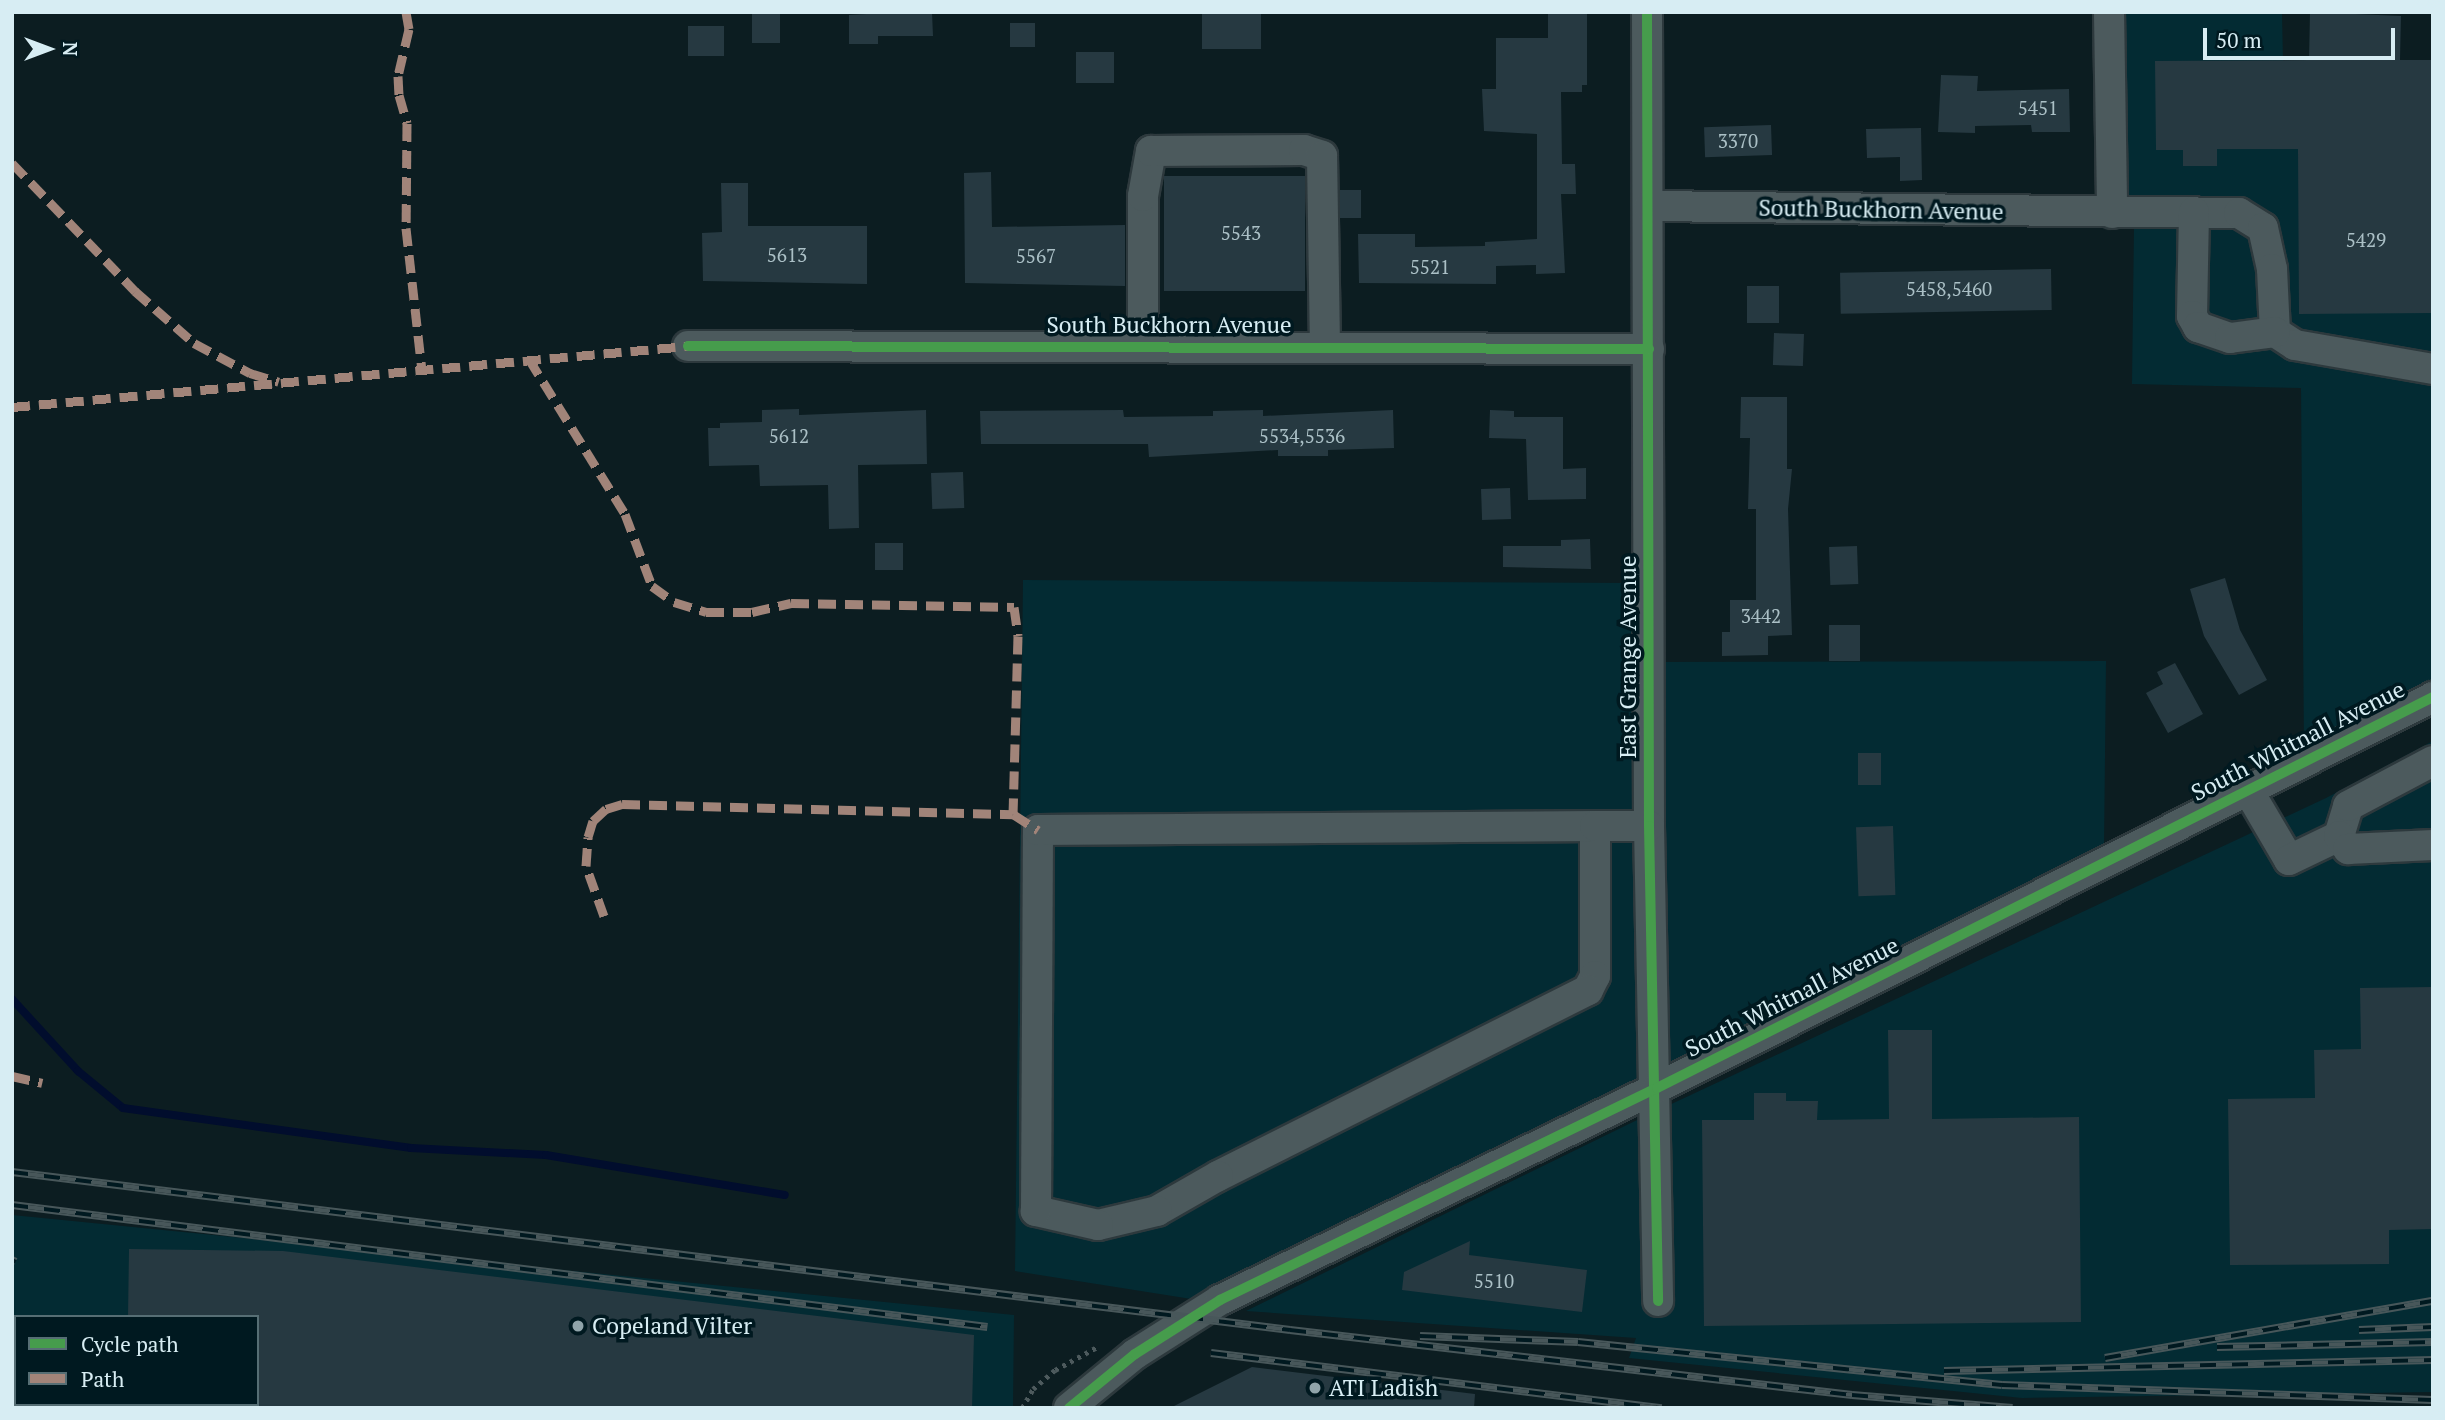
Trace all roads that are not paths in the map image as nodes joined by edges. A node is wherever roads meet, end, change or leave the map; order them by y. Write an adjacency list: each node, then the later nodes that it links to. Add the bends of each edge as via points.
1 (1647, 12): 3 (street, East Grange Avenue)
2 (2109, 12): 5 (street)
3 (1649, 206): 5 (street, South Buckhorn Avenue); 10 (street, East Grange Avenue)
4 (2194, 212): 5 (street, South Buckhorn Avenue); 6 (street, South Buckhorn Avenue, via 2239,213 2263,228 2272,269); 6 (street, via 2192,316 2199,327 2230,338)
5 (2112, 213)
6 (2275, 332): 11 (street, via 2295,345)
7 (1143, 345): 8 (street, South Buckhorn Avenue); 9 (street, South Buckhorn Avenue); 9 (street, via 1143,196 1151,151 1304,150 1322,156)
8 (688, 346)
9 (1325, 346): 10 (street, South Buckhorn Avenue)
10 (1649, 349): 16 (street, East Grange Avenue)
11 (2433, 369)
12 (2433, 697): 14 (street, South Whitnall Avenue)
13 (2433, 761): 17 (street, via 2348,806)
14 (2248, 790): 17 (street, via 2288,860); 19 (street, South Whitnall Avenue)
15 (1595, 826): 15 (street, via 1038,830 1036,1211 1098,1225 1157,1211 1588,990 1595,976); 16 (street)
16 (1649, 826): 19 (street, East Grange Avenue)
17 (2339, 836): 18 (street, via 2348,849)
18 (2433, 845)
19 (1657, 1088): 20 (street, East Grange Avenue); 21 (street, South Whitnall Avenue, via 1220,1300 1116,1368)
20 (1658, 1301)
21 (1069, 1408)

